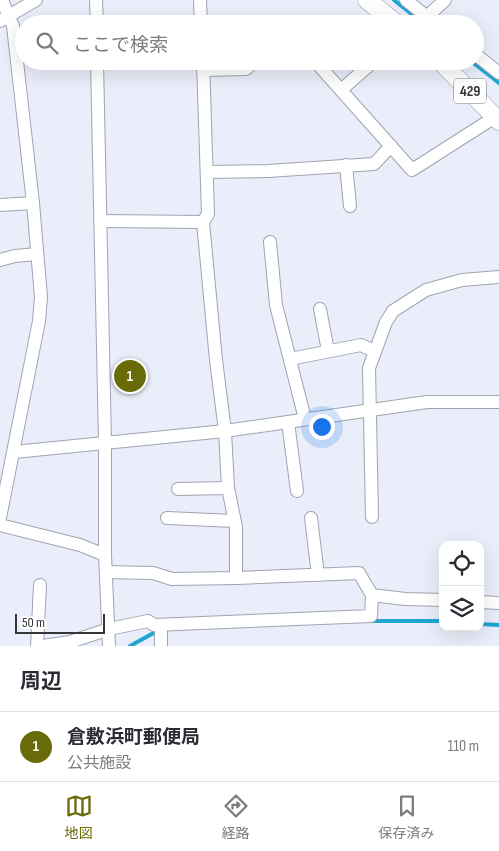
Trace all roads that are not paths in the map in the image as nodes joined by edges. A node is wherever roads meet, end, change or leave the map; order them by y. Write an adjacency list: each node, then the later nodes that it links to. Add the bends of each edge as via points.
1 (2, 0): 13 (street)
2 (36, 0): 13 (street)
3 (96, 0): 8 (street)
4 (200, 0): 9 (street)
5 (366, 0): 10 (highway)
6 (406, 0): 11 (street)
7 (445, 0): 12 (street)
8 (97, 15)
9 (201, 15)
10 (385, 15)
11 (420, 15)
12 (431, 15)
13 (4, 19): 14 (street, via 13,26)
14 (15, 44)
15 (484, 61): 22 (street)
16 (18, 70): 28 (street)
17 (97, 70): 31 (street)
18 (203, 70): 27 (street)
19 (323, 70): 23 (street)
20 (364, 70): 23 (street)
21 (449, 70): 24 (highway, 429)
22 (499, 72)
23 (341, 90): 25 (street)
24 (497, 119): 25 (street, via 412,170)
25 (391, 146): 26 (street, via 374,164)
26 (346, 165): 27 (street); 30 (street)
27 (207, 172): 32 (street, via 208,214)
28 (33, 203): 29 (street); 34 (street)
29 (0, 205)
30 (350, 206)
31 (100, 222): 32 (street); 46 (street)
32 (203, 222): 45 (street)
33 (270, 242): 40 (street, via 276,305)
34 (38, 254): 35 (street); 47 (street, via 39,321)
35 (0, 260)
36 (499, 277): 39 (street, via 462,280 426,290 407,301 393,311)
37 (320, 309): 38 (street)
38 (328, 351): 39 (street, via 361,345); 40 (street)
39 (374, 351): 42 (street, via 369,368)
40 (290, 359): 43 (street)
41 (499, 402): 42 (street, via 428,402)
42 (371, 409): 43 (street); 51 (street)
43 (305, 419): 44 (street)
44 (288, 422): 45 (street); 50 (street)
45 (225, 431): 46 (street); 48 (street)
46 (105, 443): 47 (street); 57 (street)
47 (14, 452): 52 (street)
48 (228, 488): 49 (street); 55 (street)
49 (178, 489)
50 (297, 491)
51 (372, 517)
52 (0, 518)
53 (167, 518): 55 (street)
54 (311, 518): 59 (street)
55 (234, 521): 60 (street)
56 (0, 525): 57 (street, via 80,545)
57 (105, 556): 58 (street)
58 (106, 572): 60 (street, via 154,573 172,579); 66 (street)
59 (318, 575): 60 (street); 62 (street, via 359,573)
60 (236, 578)
61 (40, 585): 68 (street)
62 (372, 595): 63 (street); 67 (street, via 371,616)
63 (439, 600)
64 (484, 602): 65 (street)
65 (499, 603)
66 (108, 629): 67 (street, via 148,621); 69 (street, via 70,642); 70 (street)
67 (161, 635): 71 (street)
68 (37, 646)
69 (43, 646)
70 (109, 646)
71 (148, 646)

